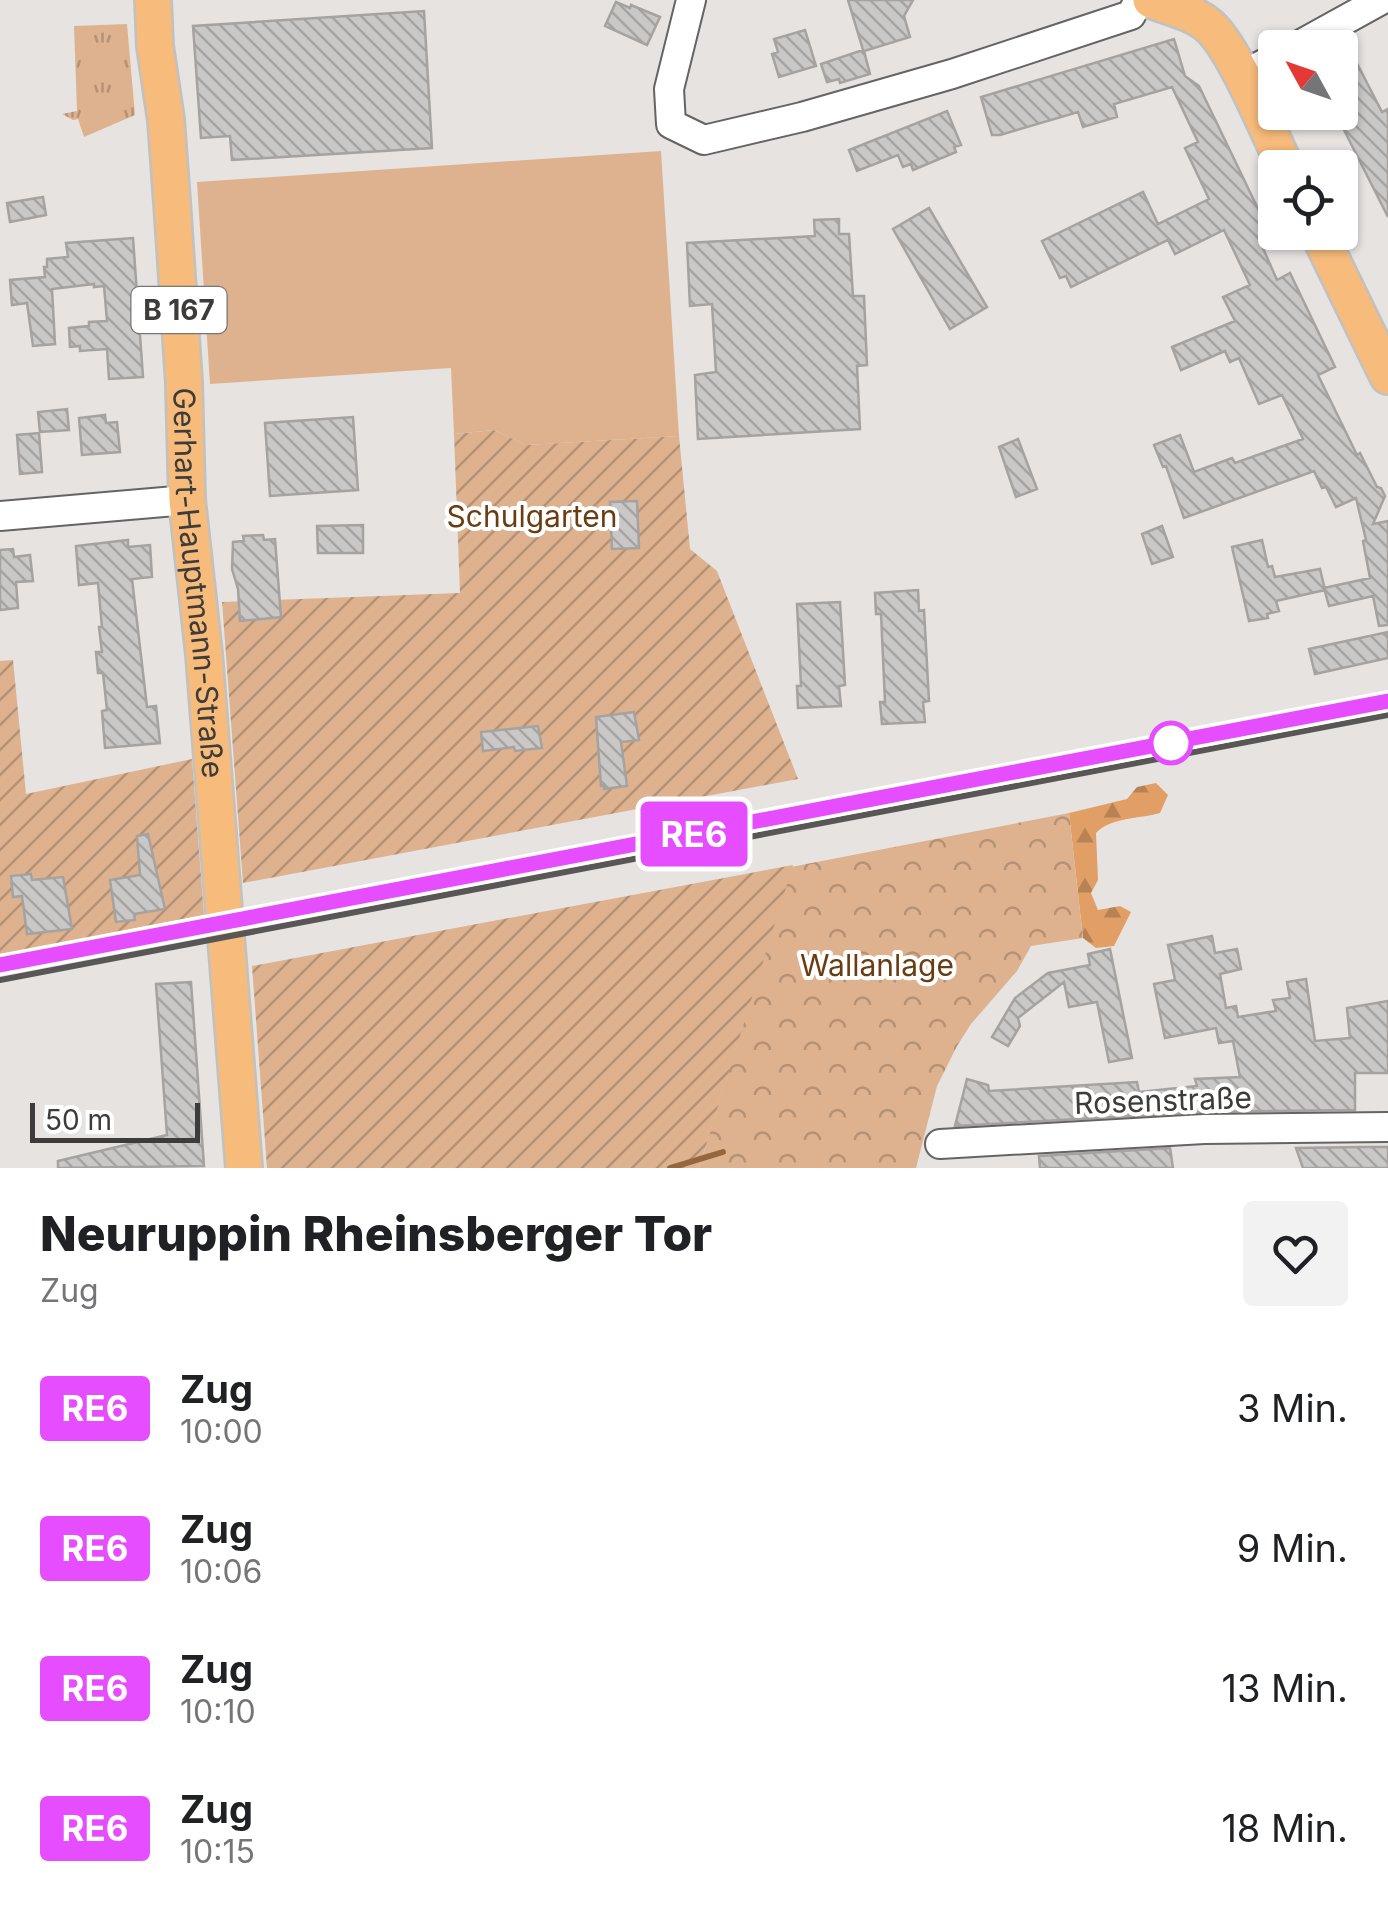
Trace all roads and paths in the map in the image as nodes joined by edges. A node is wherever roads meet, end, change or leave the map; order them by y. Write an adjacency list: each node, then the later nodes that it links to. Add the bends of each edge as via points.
1 (153, 0): 13 (main road, Gerhart-Hauptmann-Straße / B 167, via 172,202)
2 (691, 0): 3 (street, via 669,89 671,124 704,140 952,74 1131,15)
3 (1139, 0)
4 (1151, 0): 6 (main road)
5 (1381, 0): 7 (street)
6 (1185, 6): 9 (main road, via 1216,33)
7 (1327, 30)
8 (1258, 67): 9 (street)
9 (1241, 76): 10 (main road)
10 (1277, 150)
11 (1327, 250): 12 (main road)
12 (1388, 376)
13 (187, 500): 14 (street); 17 (main road, Gerhart-Hauptmann-Straße / B 167)
14 (0, 516)
15 (1388, 1127): 16 (street, Rosenstraße)
16 (940, 1144)
17 (244, 1168)

